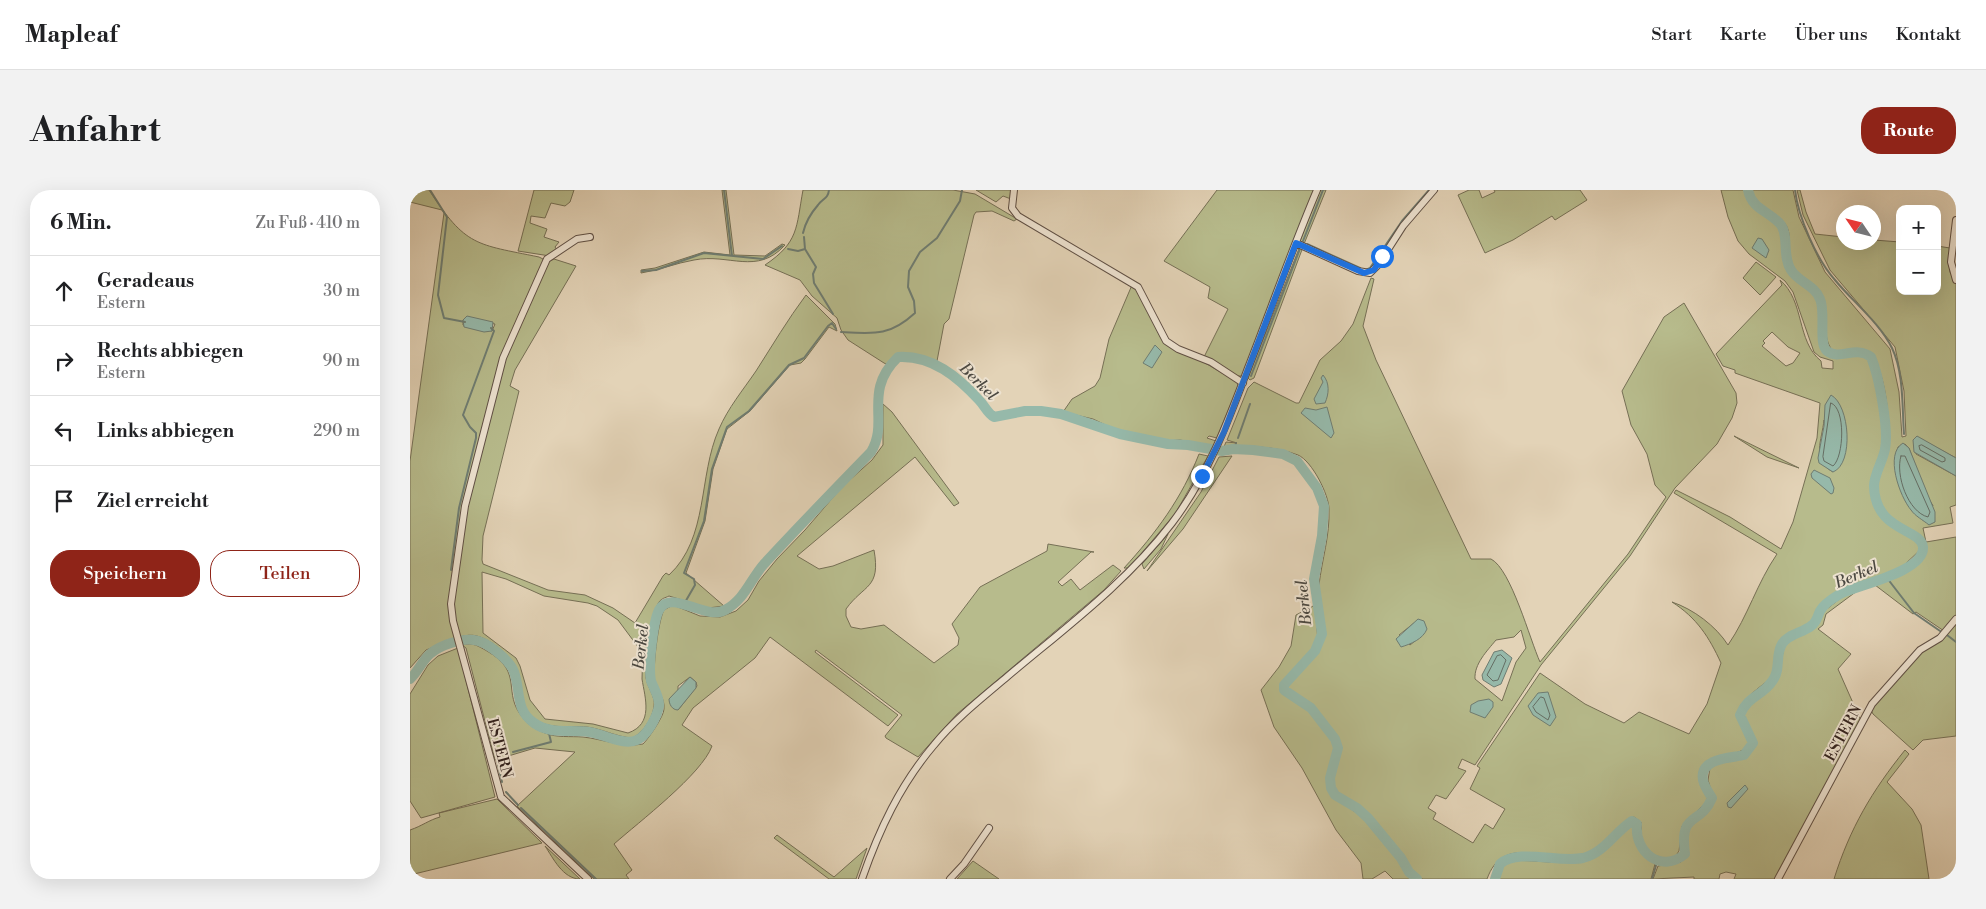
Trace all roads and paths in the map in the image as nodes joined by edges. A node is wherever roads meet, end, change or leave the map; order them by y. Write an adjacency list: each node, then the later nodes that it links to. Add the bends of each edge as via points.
1 (1014, 190): 8 (street, via 1012,208 1018,216 1138,287 1166,342 1211,362)
2 (1317, 190): 6 (street)
3 (1434, 190): 6 (street, via 1403,226 1370,273 1358,271)
4 (1956, 220): 7 (street, via 1951,262)
5 (590, 237): 11 (street, ESTERN, via 577,239 547,259 503,358 465,506 452,604 501,797)
6 (1296, 243): 8 (street)
7 (1956, 280)
8 (1243, 383): 12 (street, via 1209,465 1173,522 1128,574 960,717 934,745 893,804)
9 (1956, 619): 14 (street, ESTERN, via 1940,638 1920,650 1872,704)
10 (989, 828): 13 (street)
11 (588, 879)
12 (862, 879)
13 (950, 879)
14 (1778, 879)

